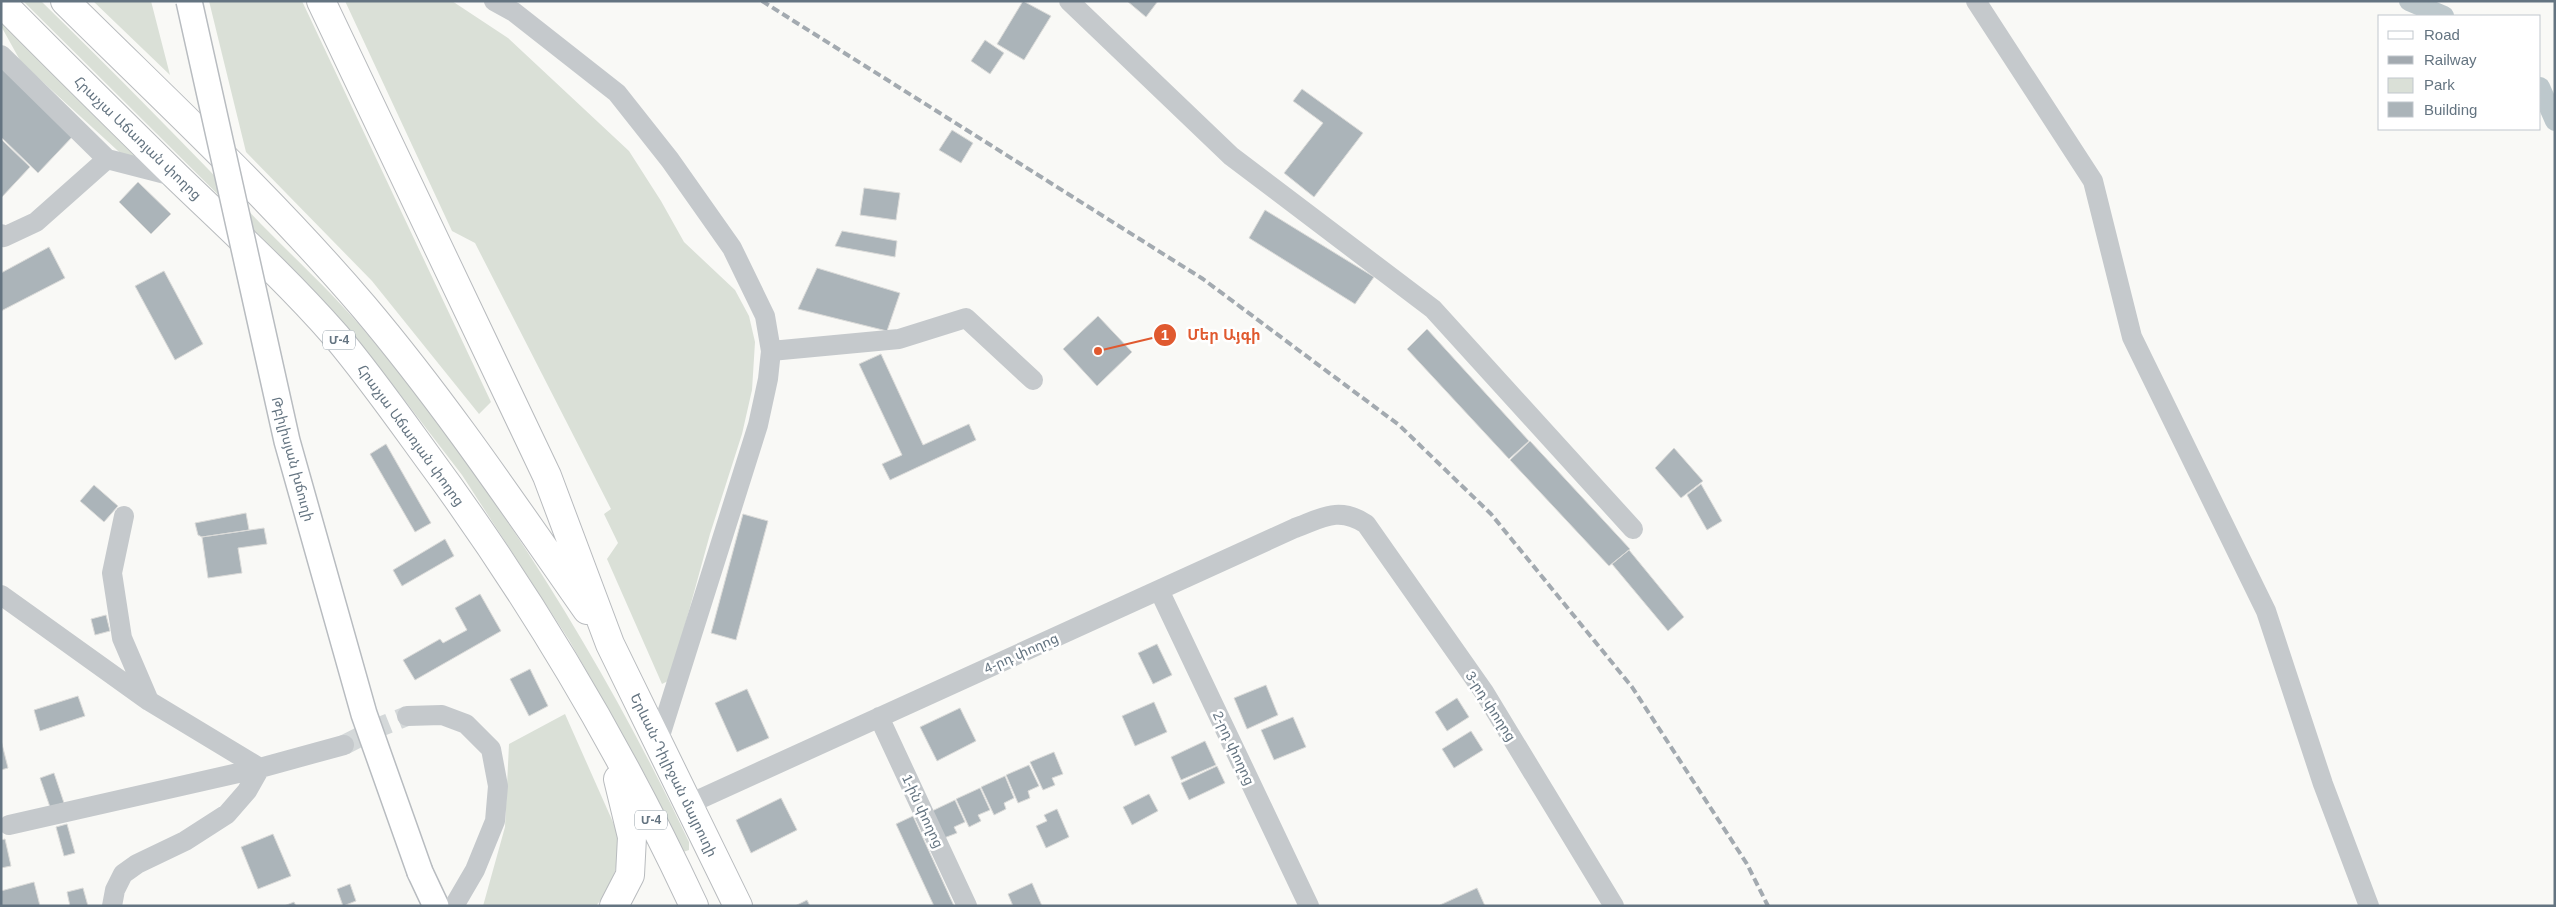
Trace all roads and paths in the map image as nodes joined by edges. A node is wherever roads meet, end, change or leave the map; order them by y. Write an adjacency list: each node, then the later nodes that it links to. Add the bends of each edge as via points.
1 (65, 1): 19 (highway, via 302,237 363,306 407,358 487,465)
2 (189, 1): 32 (main road, Թբիլիսյան խճուղի, bridge, via 287,441 364,714 420,872)
3 (321, 1): 19 (highway, via 547,476)
4 (494, 1): 12 (street, via 514,12 617,93 670,160 732,248 765,316)
5 (1069, 1): 16 (street, via 1231,156 1434,309)
6 (1976, 1): 39 (street, via 2093,181 2132,337 2266,611 2323,784)
7 (1, 2): 10 (highway, Հրաչյա Աճառյան փողոց / Մ-4)
8 (1, 55): 9 (street)
9 (108, 159): 10 (street); 11 (street, via 36,222 4,237)
10 (178, 178): 23 (highway, Հրաչյա Աճառյան փողոց / Մ-4, via 275,271 365,372 482,531)
11 (1, 234)
12 (771, 351): 13 (street, via 899,339 966,318); 24 (street, via 758,425)
13 (1033, 380)
14 (124, 516): 20 (street, via 112,574 122,638)
15 (1355, 517): 17 (street, 4-րդ փողոց, via 1342,513 1303,525); 38 (street, 3-րդ փողոց, via 1366,524 1484,692)
16 (1633, 528)
17 (1159, 590): 22 (street, 4-րդ փողոց); 37 (street, 2-րդ փողոց)
18 (1, 595): 20 (street)
19 (610, 644): 24 (highway, Երևան-Դիլիջան մայրուղի)
20 (150, 701): 26 (street)
21 (407, 716): 33 (street, via 442,715 466,724 491,749 498,786 495,821 476,870)
22 (878, 717): 27 (street, 4-րդ փողոց); 36 (street, 1-ին փողոց)
23 (607, 734): 30 (highway, Մ-4); 34 (highway, via 632,837 630,875)
24 (658, 740): 27 (highway, Երևան-Դիլիջան մայրուղի)
25 (344, 746): 26 (street)
26 (260, 768): 28 (street); 31 (street, via 247,791 227,814 123,874)
27 (689, 804): 29 (highway, Երևան-Դիլիջան մայրուղի)
28 (9, 825)
29 (722, 873): 30 (highway, via 710,867 697,868 689,876); 35 (highway, Երևան-Դիլիջան մայրուղի)
30 (690, 897)
31 (112, 906)
32 (436, 906)
33 (454, 906)
34 (614, 906)
35 (738, 906)
36 (967, 906)
37 (1309, 906)
38 (1614, 906)
39 (2369, 906)

